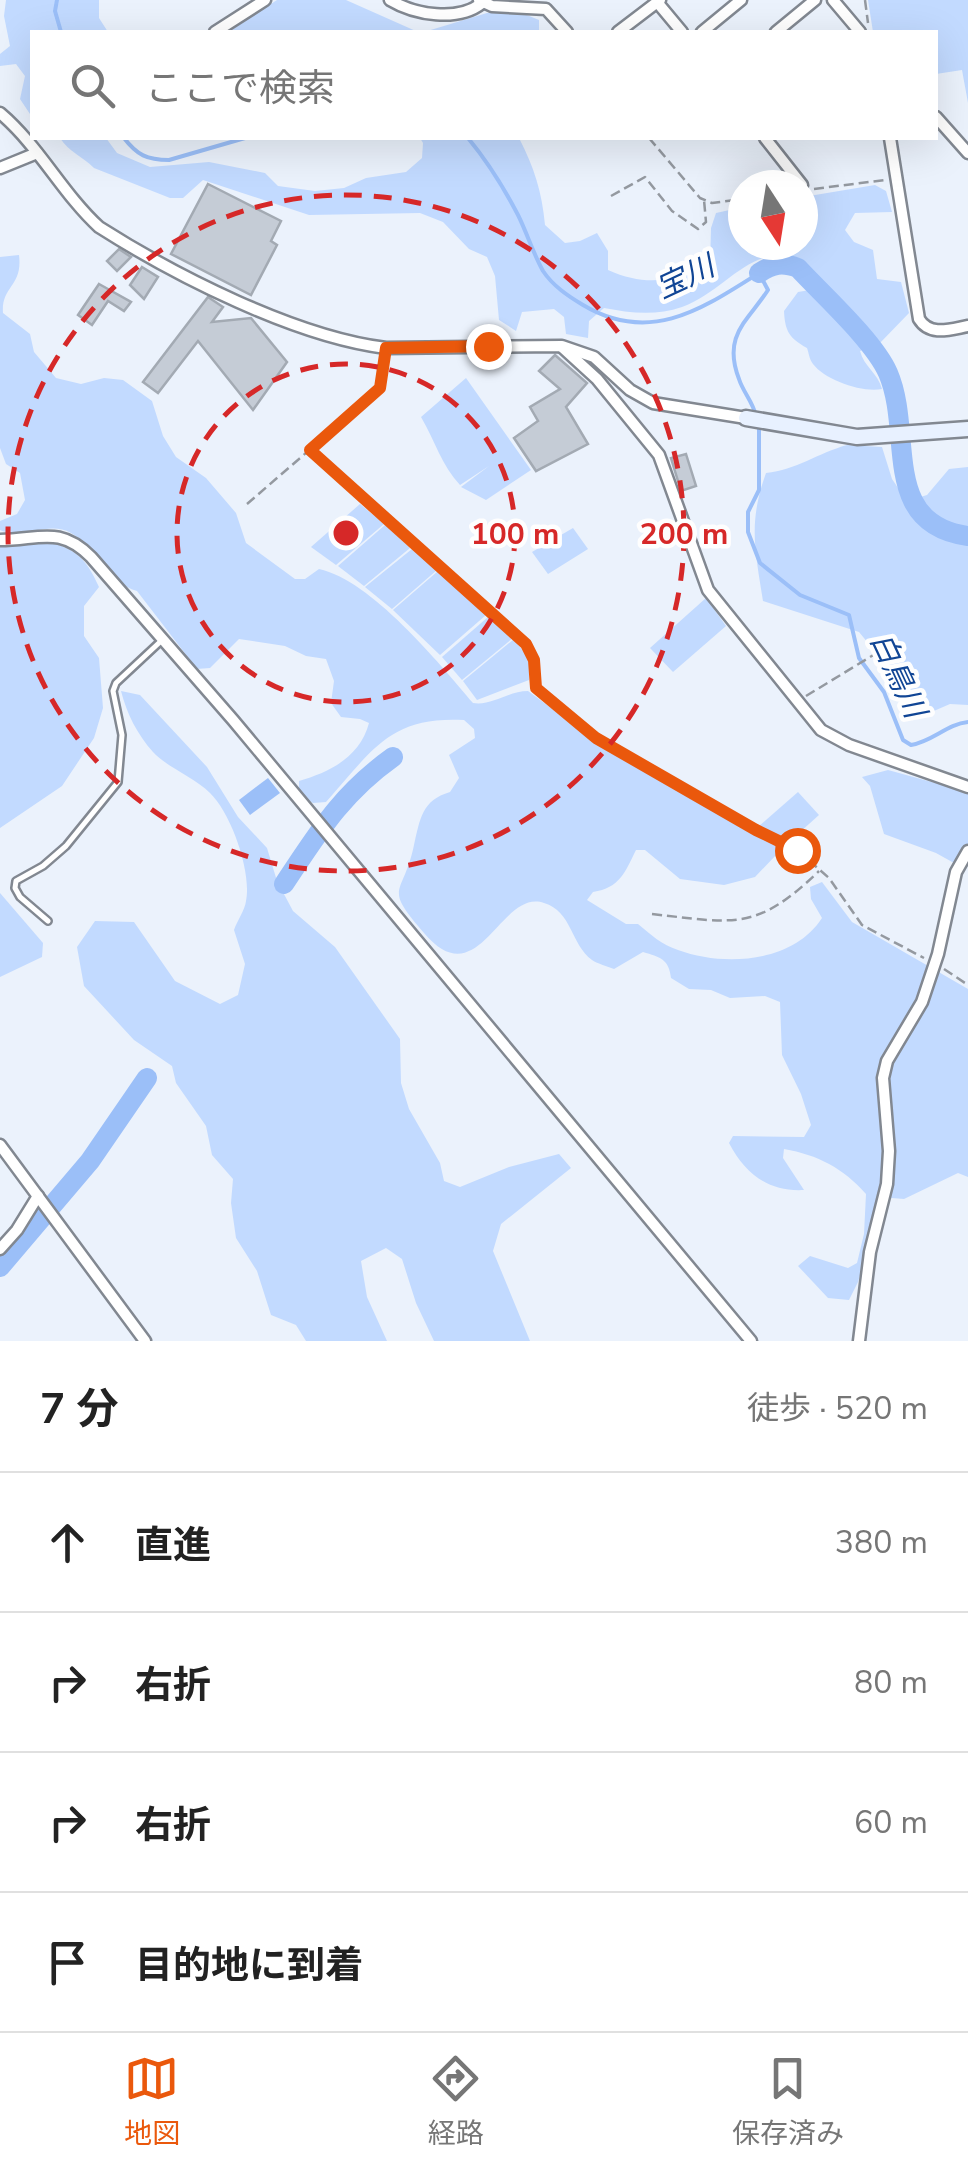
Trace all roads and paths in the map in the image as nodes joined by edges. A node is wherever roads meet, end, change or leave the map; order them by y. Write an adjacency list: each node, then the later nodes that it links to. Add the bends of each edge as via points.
1 (265, 0): 9 (street)
2 (390, 0): 8 (street, via 442,15)
3 (741, 0): 13 (street)
4 (814, 0): 14 (street)
5 (833, 0): 15 (street)
6 (865, 0): 16 (path)
7 (659, 1): 11 (street); 12 (street)
8 (480, 2): 10 (street, via 546,9)
9 (219, 30)
10 (565, 30)
11 (621, 30)
12 (681, 30)
13 (704, 30)
14 (778, 30)
15 (858, 30)
16 (870, 30)
17 (0, 113): 22 (street)
18 (938, 119): 23 (street)
19 (650, 140): 29 (path)
20 (767, 140): 25 (street)
21 (890, 140): 26 (street)
22 (37, 153): 24 (street); 33 (street, via 79,209 118,239 257,310)
23 (968, 153)
24 (0, 168)
25 (789, 170)
26 (896, 178): 27 (path); 31 (street, via 919,320 934,330)
27 (818, 186)
28 (611, 196): 29 (path, via 645,177 672,211 698,229 706,222)
29 (704, 200): 30 (path)
30 (728, 200)
31 (968, 326)
32 (562, 346): 33 (street); 34 (street, via 594,357 652,404); 41 (street, via 658,455 708,590)
33 (386, 348): 36 (path, via 380,388)
34 (754, 420): 35 (street, via 833,435)
35 (968, 429)
36 (310, 450): 37 (path); 44 (path, via 526,644 541,694 596,738 797,850)
37 (247, 504)
38 (0, 540): 39 (street, via 71,540)
39 (164, 639): 46 (lane, via 113,691 122,735 118,782 66,846 16,881 20,897); 53 (street)
40 (898, 640): 41 (path)
41 (797, 702): 42 (street, via 833,739)
42 (968, 787)
43 (968, 852): 47 (street, via 956,872)
44 (820, 870): 45 (path, via 778,906 738,922); 47 (path, via 862,924)
45 (652, 914)
46 (48, 920)
47 (934, 962): 48 (path); 54 (street, via 922,1002 883,1078 887,1184)
48 (968, 985)
49 (0, 1145): 50 (street)
50 (40, 1199): 51 (street); 52 (street)
51 (0, 1249)
52 (145, 1341)
53 (751, 1341)
54 (859, 1341)

